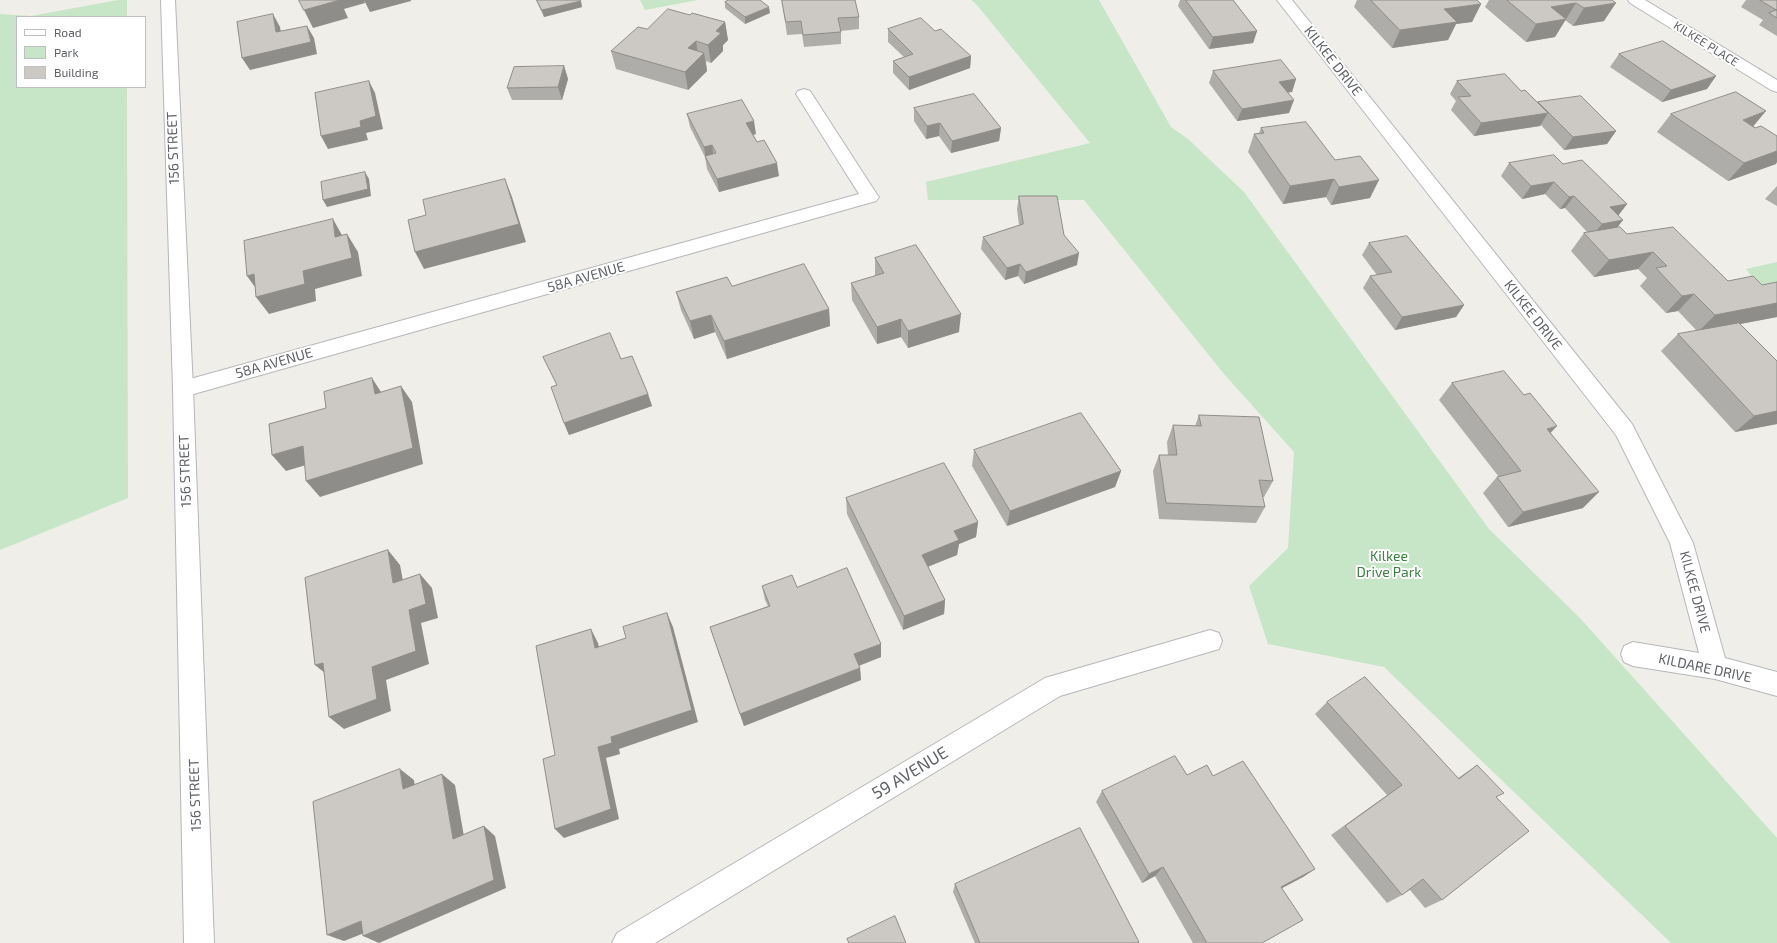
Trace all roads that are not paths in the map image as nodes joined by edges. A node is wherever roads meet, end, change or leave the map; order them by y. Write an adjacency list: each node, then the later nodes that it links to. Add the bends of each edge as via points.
1 (168, 0): 6 (street, 156 STREET)
2 (1284, 0): 9 (street, KILKEE DRIVE, via 1624,430 1681,543)
3 (1635, 0): 4 (street, KILKEE PLACE)
4 (1777, 87)
5 (804, 94): 6 (street, 58A AVENUE, via 870,198)
6 (183, 389): 11 (street, 156 STREET)
7 (1210, 641): 12 (street, 59 AVENUE, via 1054,686)
8 (1633, 654): 9 (street, KILDARE DRIVE)
9 (1715, 667): 10 (street, KILDARE DRIVE)
10 (1777, 684)
11 (199, 943)
12 (627, 943)

